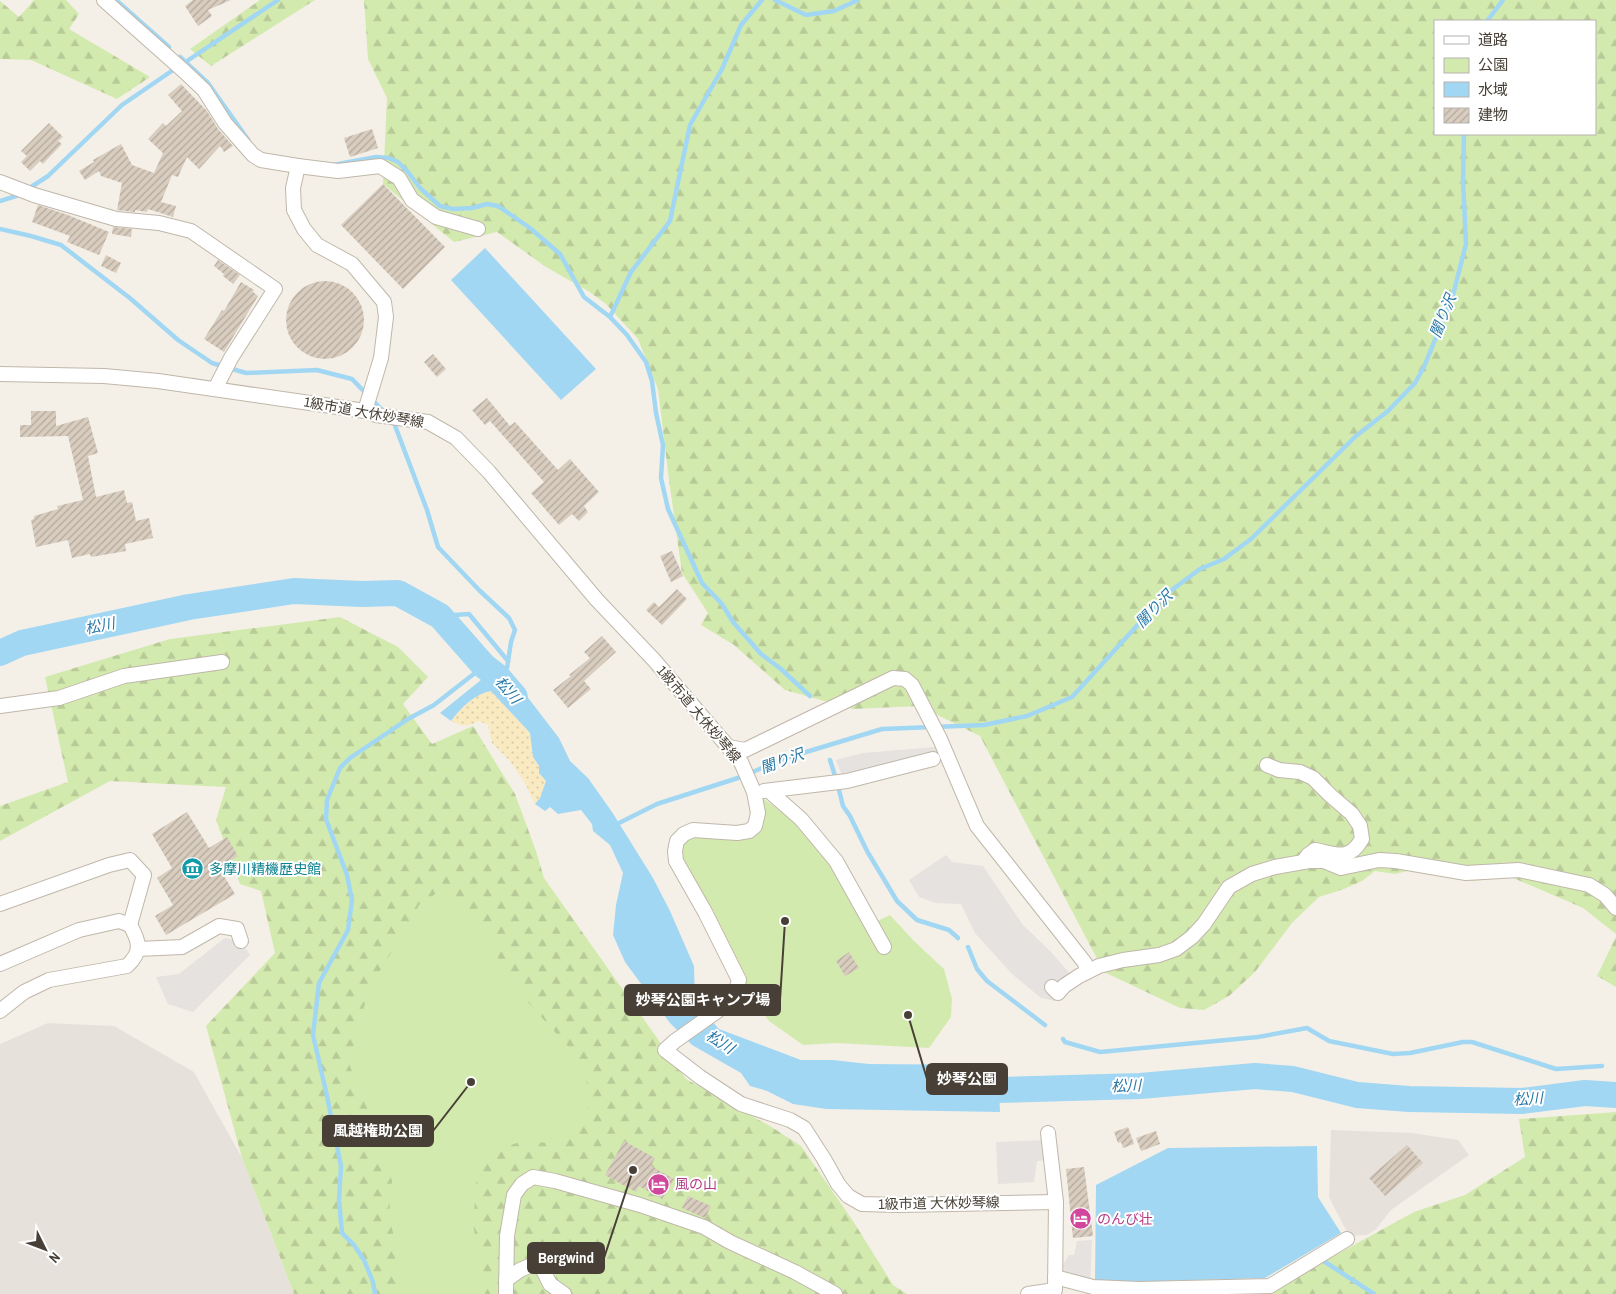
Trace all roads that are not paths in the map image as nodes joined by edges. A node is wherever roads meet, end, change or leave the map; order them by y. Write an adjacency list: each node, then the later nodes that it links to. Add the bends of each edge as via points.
1 (104, 0): 2 (street, via 204,90 225,124 253,156)
2 (298, 166): 4 (street, via 338,171 380,166 399,178 412,200 436,217); 7 (street, via 294,210 304,229 318,245 352,264 384,302 386,317 381,358)
3 (2, 183): 6 (street, via 116,219 159,223 192,231 275,289)
4 (478, 229)
5 (0, 374): 6 (street, 1級市道 大休妙琴線, via 104,376)
6 (215, 389): 7 (street, 1級市道 大休妙琴線)
7 (369, 410): 10 (street, 1級市道 大休妙琴線, via 428,422 463,444)
8 (222, 662): 9 (street, via 124,676 59,698)
9 (0, 706)
10 (729, 747): 13 (street, 1級市道 大休妙琴線, via 741,762); 23 (street, via 744,750 893,678 905,679 912,685 940,739 976,826 1085,963)
11 (933, 759): 14 (street, via 847,781)
12 (1267, 765): 15 (street, via 1313,778 1352,814 1360,826 1362,839 1356,849 1336,855 1315,850)
13 (752, 786): 14 (street); 27 (street, 1級市道 大休妙琴線, via 758,812 755,826 749,831 693,830 677,841 676,861 739,980 734,1000 665,1050 740,1104 790,1120 804,1128 838,1184 848,1196 862,1204)
14 (769, 791): 20 (street, via 801,819 836,861)
15 (1303, 862): 17 (street, via 1324,861 1341,868 1379,860 1396,861 1466,873 1519,870 1589,885 1605,895); 23 (street, via 1252,874 1229,887 1204,924 1176,949)
16 (0, 904): 18 (street, via 130,860 144,875)
17 (1616, 908)
18 (130, 925): 21 (street, via 137,936); 22 (street, via 119,922 79,930)
19 (241, 941): 21 (street, via 237,929 220,926 182,947)
20 (884, 947)
21 (138, 949): 25 (street, via 128,966 48,980 24,992)
22 (0, 964)
23 (1087, 971): 24 (street, via 1058,992)
24 (1052, 987)
25 (0, 1011)
26 (1048, 1133): 27 (street)
27 (1056, 1202): 29 (street)
28 (1347, 1239): 29 (street, via 1270,1286 1139,1289 1090,1286)
29 (1055, 1277): 33 (street, via 1055,1290)
30 (506, 1287): 31 (street, via 520,1270 534,1264 542,1268 550,1284); 32 (street, via 507,1236 514,1195 533,1177 555,1180 704,1227)
31 (564, 1294)
32 (835, 1294)
33 (1028, 1294)

